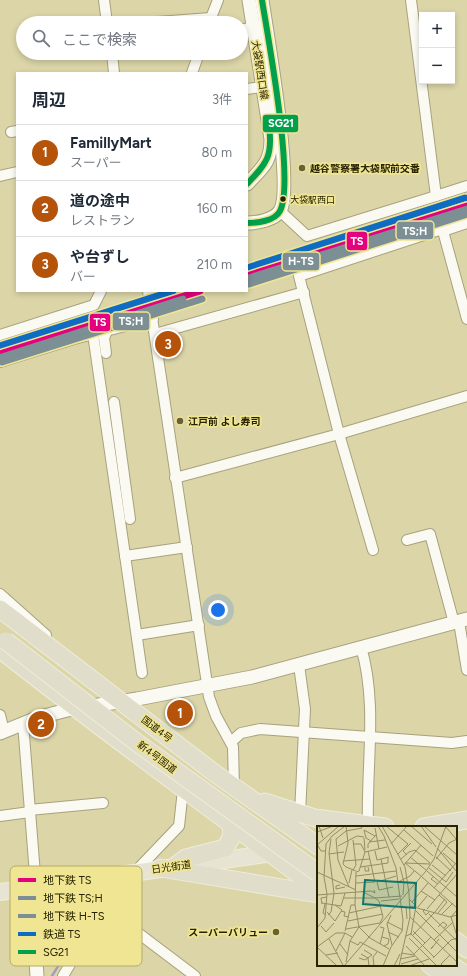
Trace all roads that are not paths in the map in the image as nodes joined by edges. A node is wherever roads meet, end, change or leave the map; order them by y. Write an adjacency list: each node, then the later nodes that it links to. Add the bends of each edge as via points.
1 (104, 0): 6 (street)
2 (218, 0): 7 (street)
3 (249, 0): 8 (street, 大袋駅西口線)
4 (262, 0): 8 (street, 大袋駅西口線)
5 (411, 0): 22 (street)
6 (106, 16)
7 (212, 16)
8 (254, 30): 13 (street, 大袋駅西口線); 15 (street, 大袋駅西口線)
9 (113, 60): 11 (street)
10 (197, 60): 12 (street)
11 (114, 72)
12 (192, 72)
13 (262, 87): 14 (street); 15 (street, 大袋駅西口線)
14 (248, 89)
15 (276, 139): 16 (street); 17 (street)
16 (263, 169): 17 (street); 20 (street)
17 (284, 170): 23 (street)
18 (16, 172): 19 (street)
19 (0, 176)
20 (248, 183)
21 (467, 186): 22 (street)
22 (436, 196): 23 (street, via 307,236)
23 (280, 211): 24 (street, via 267,220)
24 (248, 223)
25 (467, 223): 26 (street)
26 (443, 231): 29 (street, via 439,230 299,276); 31 (street)
27 (100, 292): 33 (street, via 94,305)
28 (148, 292): 30 (street)
29 (304, 292): 35 (street); 40 (street)
30 (153, 319): 32 (street); 35 (street)
31 (467, 319)
32 (106, 331): 34 (street); 36 (street)
33 (0, 334)
34 (93, 334): 37 (street); 41 (street)
35 (155, 334): 42 (street)
36 (106, 352)
37 (0, 362)
38 (467, 396): 40 (street)
39 (114, 402): 41 (street)
40 (339, 434): 42 (street); 45 (street)
41 (115, 451): 43 (street); 47 (street)
42 (176, 478): 46 (street)
43 (130, 519)
44 (407, 540): 50 (street, via 430,534)
45 (372, 546)
46 (186, 548): 47 (street); 51 (street)
47 (125, 556): 52 (street)
48 (0, 594): 55 (street, via 53,641)
49 (0, 609): 55 (highway, 国道4号)
50 (460, 621): 54 (street); 58 (street)
51 (199, 625): 52 (street); 61 (street)
52 (136, 635): 59 (street)
53 (4, 636): 60 (highway); 84 (highway, 新4号国道); 89 (highway, 新4号国道, bridge, via 136,742)
54 (361, 647): 57 (street); 68 (street, via 368,684)
55 (56, 652): 62 (highway, 国道4号)
56 (0, 660): 60 (street, via 36,683)
57 (299, 665): 61 (street); 67 (street, via 305,708)
58 (467, 670)
59 (142, 674)
60 (41, 682): 63 (highway)
61 (207, 685): 62 (street); 70 (street, via 211,704)
62 (121, 701): 63 (street); 72 (highway, 国道4号)
63 (75, 709): 65 (street); 71 (highway)
64 (0, 716): 66 (street)
65 (23, 723): 66 (street); 74 (street)
66 (2, 732)
67 (303, 733): 68 (street); 70 (street, via 251,730 237,735); 75 (street)
68 (369, 738): 69 (street, via 452,743); 79 (street)
69 (467, 741)
70 (231, 742): 72 (street)
71 (184, 790): 78 (highway); 86 (street, via 179,826)
72 (238, 790): 75 (highway); 81 (highway, 国道4号)
73 (103, 803): 74 (street)
74 (30, 811): 76 (street); 85 (street)
75 (300, 814): 79 (highway, via 332,822)
76 (0, 816)
77 (467, 820): 80 (highway)
78 (232, 825): 83 (highway); 87 (highway, via 231,838 225,848 186,858)
79 (377, 826)
80 (430, 826)
81 (317, 844)
82 (317, 845): 83 (highway, 日光街道)
83 (272, 853): 87 (main road, 日光街道); 90 (highway)
84 (317, 859)
85 (32, 866)
86 (141, 866)
87 (168, 867): 88 (main road, 日光街道); 93 (highway)
88 (142, 871)
89 (317, 872)
90 (317, 888)
91 (10, 890): 92 (main road, 日光街道)
92 (0, 892)
93 (317, 894)
94 (142, 935): 105 (street)
95 (457, 942): 96 (highway)
96 (467, 949)
97 (457, 956): 98 (highway)
98 (467, 963)
99 (37, 966): 103 (street)
100 (69, 966): 104 (street)
101 (431, 966): 106 (highway)
102 (452, 966): 107 (highway)
103 (37, 976)
104 (63, 976)
105 (195, 976)
106 (446, 976)
107 (467, 976)

